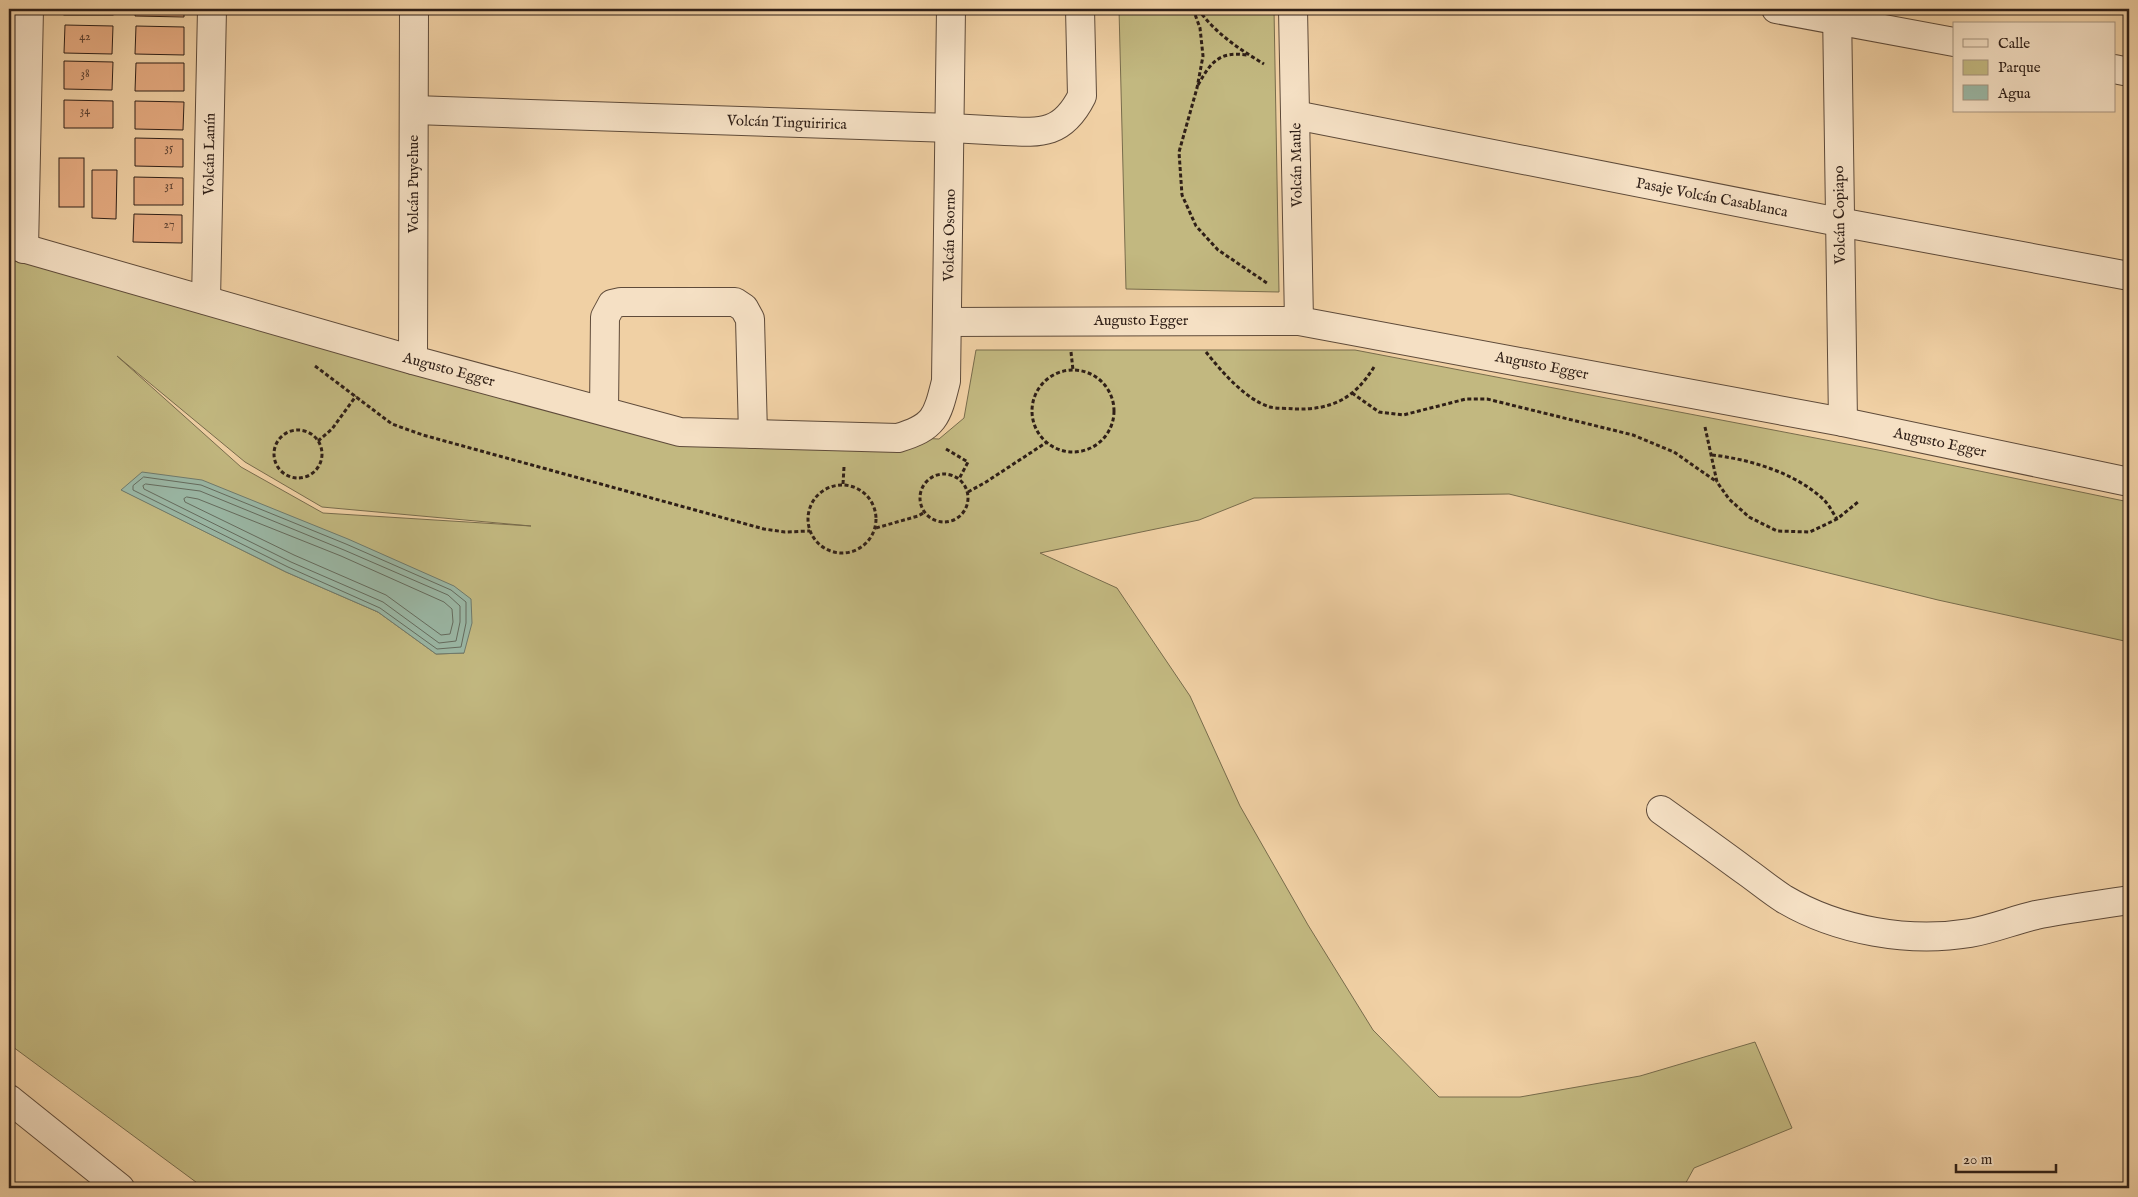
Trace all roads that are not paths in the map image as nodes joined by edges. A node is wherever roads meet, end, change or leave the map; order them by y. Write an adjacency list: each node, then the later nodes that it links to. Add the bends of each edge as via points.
1 (29, 9): 16 (street)
2 (212, 9): 18 (street, Volcán Lanín)
3 (414, 9): 12 (street, Volcán Puyehue)
4 (952, 9): 14 (street, Volcán Osorno)
5 (1293, 9): 13 (street, Volcán Maule)
6 (1776, 9): 7 (street)
7 (1837, 15): 9 (street); 15 (street, Volcán Copiapo)
8 (1081, 21): 14 (street, Volcán Tinguiririca, via 1082,96 1066,119 1039,133)
9 (1953, 42)
10 (2116, 70): 11 (street)
11 (2129, 72)
12 (414, 110): 14 (street, Volcán Tinguiririca); 21 (street, Volcán Puyehue)
13 (1295, 115): 15 (street, Pasaje Volcán Casablanca); 19 (street, Volcán Maule)
14 (951, 128): 20 (street, Volcán Osorno)
15 (1839, 222): 17 (street, Pasaje Volcán Casablanca); 23 (street, Volcán Copiapo)
16 (17, 246): 18 (street, Augusto Egger)
17 (2129, 276)
18 (206, 300): 21 (street, Augusto Egger)
19 (1299, 321): 20 (street, Augusto Egger); 23 (street, Augusto Egger)
20 (947, 322): 25 (street, Volcán Osorno, via 946,381 934,418 920,431)
21 (413, 360): 22 (street, Augusto Egger)
22 (604, 411): 24 (street, Augusto Egger, via 680,432); 24 (street, via 605,317 612,304 735,302 744,308 750,319)
23 (1843, 422): 26 (street, Augusto Egger)
24 (752, 434): 25 (street, Augusto Egger)
25 (898, 438)
26 (2129, 482)
27 (1661, 810): 28 (street, via 1784,898 1839,923 1868,930 1902,935 1969,933 2034,915)
28 (2129, 900)
29 (9, 1099): 30 (street)
30 (120, 1188)

